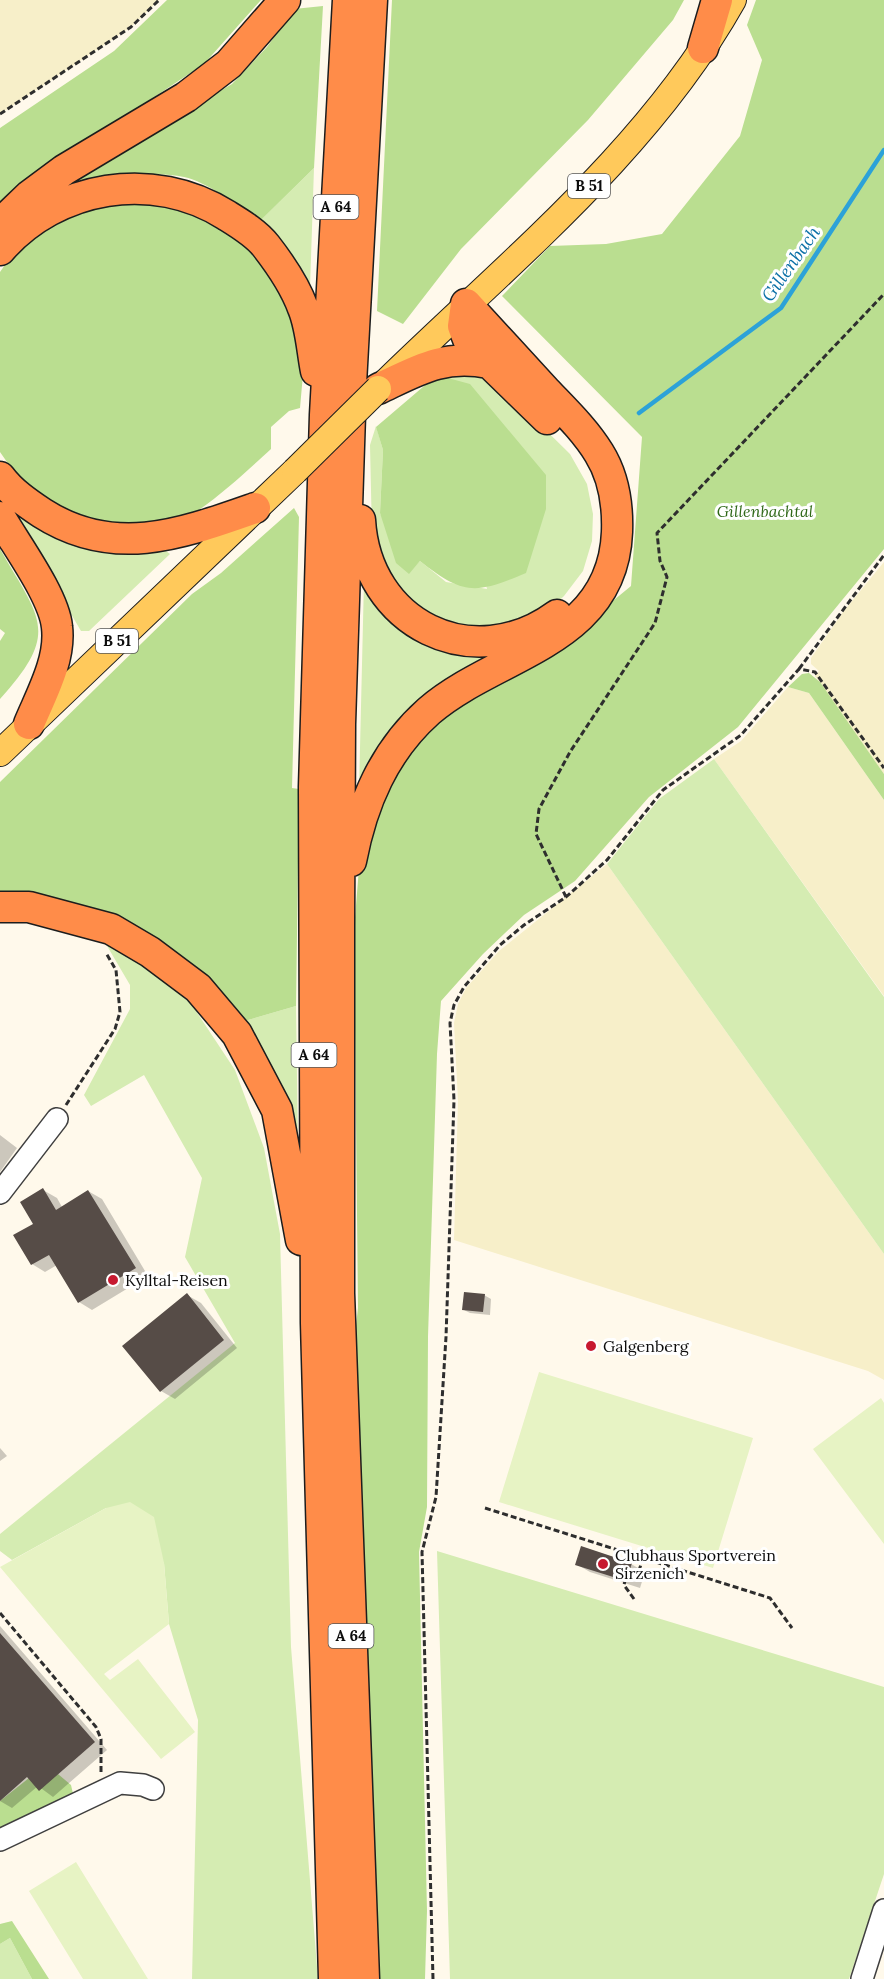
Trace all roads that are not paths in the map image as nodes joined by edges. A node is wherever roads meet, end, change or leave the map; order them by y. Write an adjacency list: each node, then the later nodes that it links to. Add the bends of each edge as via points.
1 (285, 0): 7 (highway, via 230,64 186,97 64,170)
2 (348, 0): 12 (highway, A 64)
3 (372, 0): 11 (highway, A 64)
4 (717, 0): 6 (highway)
5 (733, 0): 6 (main road, B 51)
6 (703, 48): 9 (main road, B 51, via 658,111 625,147)
7 (0, 224)
8 (0, 250): 12 (highway, via 13,235 46,211 79,197 117,188 154,188 211,205 264,243 285,273 304,309)
9 (466, 304): 10 (highway, via 466,339); 11 (main road, B 51); 19 (highway, via 583,430 600,454 615,491 616,548 601,587 575,621 539,648 443,700 390,756 369,794 358,826)
10 (489, 363): 11 (highway, via 442,361); 11 (highway, via 574,447 595,488 600,524 590,570 566,608 534,629 492,640 467,640 433,632 396,609 376,582 361,538)
11 (365, 386): 14 (main road, B 51, bridge, via 294,471); 19 (highway, A 64, via 340,724)
12 (325, 415): 22 (highway, A 64, via 314,787)
13 (0, 477): 14 (highway, via 24,501 53,520 81,532 129,540 166,536)
14 (255, 508): 16 (main road, B 51)
15 (0, 517): 16 (highway, via 53,609 58,628 52,666)
16 (29, 724): 17 (main road, B 51)
17 (0, 753)
18 (0, 907): 22 (highway, via 29,907 111,929 198,988 237,1034 277,1110)
19 (339, 926): 27 (highway, A 64, via 339,1293)
20 (57, 1119): 21 (street)
21 (0, 1193)
22 (316, 1323): 26 (highway, A 64)
23 (153, 1789): 24 (street, via 120,1783)
24 (0, 1840)
25 (884, 1910): 28 (street)
26 (334, 1979)
27 (364, 1979)
28 (862, 1979)

